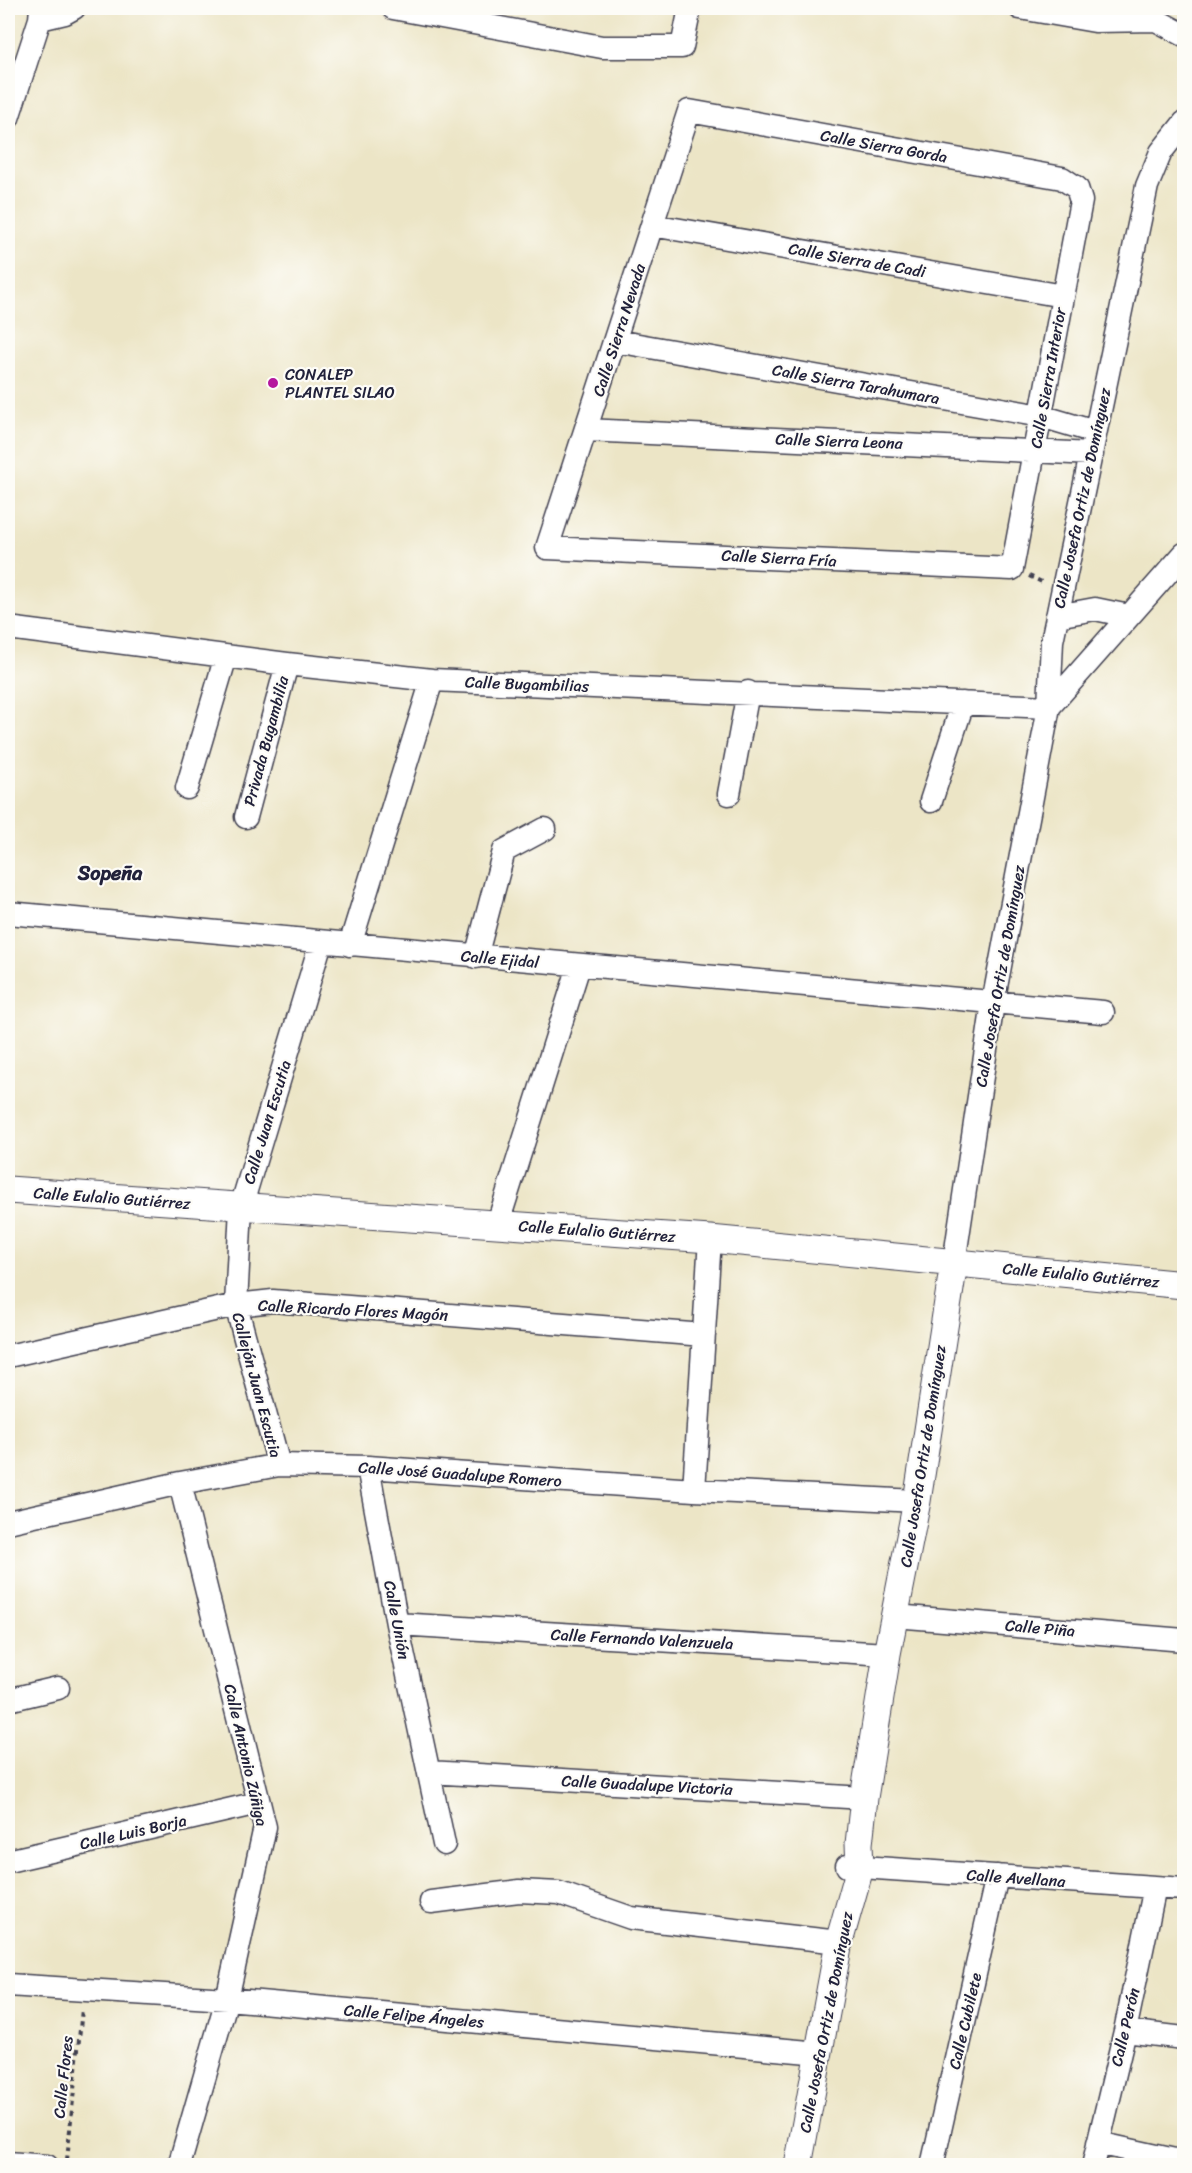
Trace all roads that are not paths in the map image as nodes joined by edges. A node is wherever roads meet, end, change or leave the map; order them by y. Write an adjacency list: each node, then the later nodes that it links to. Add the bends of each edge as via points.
1 (74, 8): 5 (street, via 65,13)
2 (393, 8): 3 (street, via 602,47 682,47)
3 (690, 8)
4 (1020, 8): 6 (street, via 1095,21)
5 (40, 13): 9 (street)
6 (1156, 14): 7 (street)
7 (1185, 35)
8 (688, 111): 11 (street, Calle Sierra Gorda, via 1062,178); 12 (street, Calle Sierra Nevada)
9 (8, 118)
10 (1185, 123): 17 (street, Calle Josefa Ortiz de Domínguez, via 1161,152 1147,186)
11 (1077, 188): 13 (street, Calle Sierra Interior, via 1081,201)
12 (652, 225): 13 (street, Calle Sierra de Cadi); 14 (street, Calle Sierra Nevada)
13 (1063, 296): 15 (street, Calle Sierra Interior)
14 (616, 341): 15 (street, Calle Sierra Tarahumara); 16 (street, Calle Sierra Nevada)
15 (1041, 416): 17 (street, Calle Sierra Tarahumara); 18 (street, Calle Sierra Interior)
16 (586, 430): 18 (street, Calle Sierra Leona); 20 (street, Calle Sierra Nevada)
17 (1095, 432): 19 (street, Calle Josefa Ortiz de Domínguez)
18 (1034, 450): 19 (street, Calle Sierra Leona); 22 (street, Calle Sierra Interior)
19 (1092, 454): 23 (street, Calle Josefa Ortiz de Domínguez)
20 (547, 548): 22 (street, Calle Sierra Fría)
21 (1185, 554): 24 (street)
22 (1012, 569)
23 (1057, 616): 24 (street, via 1095,609); 31 (street, Calle Josefa Ortiz de Domínguez)
24 (1129, 616): 31 (street)
25 (8, 627): 26 (street, Calle Bugambilias)
26 (226, 656): 27 (street, Calle Bugambilias); 32 (street)
27 (287, 664): 28 (street, Calle Bugambilias); 35 (street, Privada Bugambilia)
28 (432, 680): 29 (street, Calle Bugambilias); 39 (street)
29 (748, 692): 30 (street, Calle Bugambilias); 33 (street)
30 (963, 703): 31 (street, Calle Bugambilias); 34 (street)
31 (1049, 707): 42 (street, Calle Josefa Ortiz de Domínguez)
32 (187, 789)
33 (729, 794)
34 (932, 801)
35 (246, 817)
36 (544, 829): 40 (street, via 504,850)
37 (8, 913): 38 (street, Calle Ejidal)
38 (321, 942): 39 (street, Calle Ejidal); 45 (street, Calle Juan Escutia)
39 (350, 945): 40 (street, Calle Ejidal)
40 (476, 957): 41 (street, Calle Ejidal)
41 (579, 966): 42 (street, Calle Ejidal); 46 (street)
42 (993, 1004): 43 (street, Calle Ejidal); 48 (street, Calle Josefa Ortiz de Domínguez)
43 (1104, 1012)
44 (8, 1190): 45 (street, Calle Eulalio Gutiérrez)
45 (241, 1207): 46 (street, Calle Eulalio Gutiérrez); 50 (street, Calle Juan Escutia)
46 (498, 1223): 47 (street, Calle Eulalio Gutiérrez)
47 (710, 1239): 48 (street, Calle Eulalio Gutiérrez); 51 (street)
48 (954, 1263): 49 (street, Calle Eulalio Gutiérrez); 57 (street, Calle Josefa Ortiz de Domínguez)
49 (1185, 1285)
50 (236, 1305): 51 (street, Calle Ricardo Flores Magón, via 273,1302); 52 (street, Calle Ricardo Flores Magón); 53 (street, Callejón Juan Escutia)
51 (704, 1335): 56 (street)
52 (8, 1356)
53 (279, 1465): 54 (street, Calle José Guadalupe Romero); 55 (street, Calle José Guadalupe Romero)
54 (368, 1467): 56 (street, Calle José Guadalupe Romero); 60 (street, Calle Unión)
55 (180, 1483): 58 (street, Calle José Guadalupe Romero); 67 (street, Calle Antonio Zúñiga)
56 (694, 1490): 57 (street, Calle José Guadalupe Romero)
57 (917, 1501): 59 (street, Calle Josefa Ortiz de Domínguez)
58 (8, 1522)
59 (895, 1616): 61 (street, Calle Piña); 62 (street, Calle Josefa Ortiz de Domínguez)
60 (397, 1624): 62 (street, Calle Fernando Valenzuela); 65 (street, Calle Unión)
61 (1185, 1640)
62 (887, 1654): 66 (street, Calle Josefa Ortiz de Domínguez)
63 (58, 1688): 64 (street)
64 (8, 1700)
65 (429, 1772): 66 (street, Calle Guadalupe Victoria); 68 (street, Calle Unión)
66 (864, 1798): 69 (street, Calle Josefa Ortiz de Domínguez)
67 (258, 1803): 70 (street, Calle Luis Borja); 77 (street, Calle Antonio Zúñiga, via 265,1827)
68 (444, 1844)
69 (855, 1859): 71 (street, Calle Avellana); 75 (street, Calle Josefa Ortiz de Domínguez)
70 (8, 1861)
71 (997, 1876): 72 (street, Calle Avellana); 88 (street, Calle Cubilete)
72 (1155, 1887): 73 (street, Calle Avellana); 78 (street, Calle Perón)
73 (1185, 1889)
74 (431, 1902): 75 (street, via 519,1891 559,1893 631,1917)
75 (831, 1941): 80 (street, Calle Josefa Ortiz de Domínguez)
76 (8, 1985): 77 (street, Calle Felipe Ángeles)
77 (227, 1999): 80 (street, Calle Felipe Ángeles); 85 (street, Calle Antonio Zúñiga)
78 (1125, 2031): 79 (street); 81 (street, Calle Perón)
79 (1185, 2038)
80 (811, 2053): 86 (street, Calle Josefa Ortiz de Domínguez); 87 (street, Calle Josefa Ortiz de Domínguez)
81 (1098, 2143): 82 (street); 89 (street, Calle Perón)
82 (1185, 2162)
83 (8, 2163): 84 (street)
84 (47, 2166)
85 (179, 2166)
86 (783, 2166)
87 (798, 2166)
88 (932, 2166)
89 (1093, 2166)

